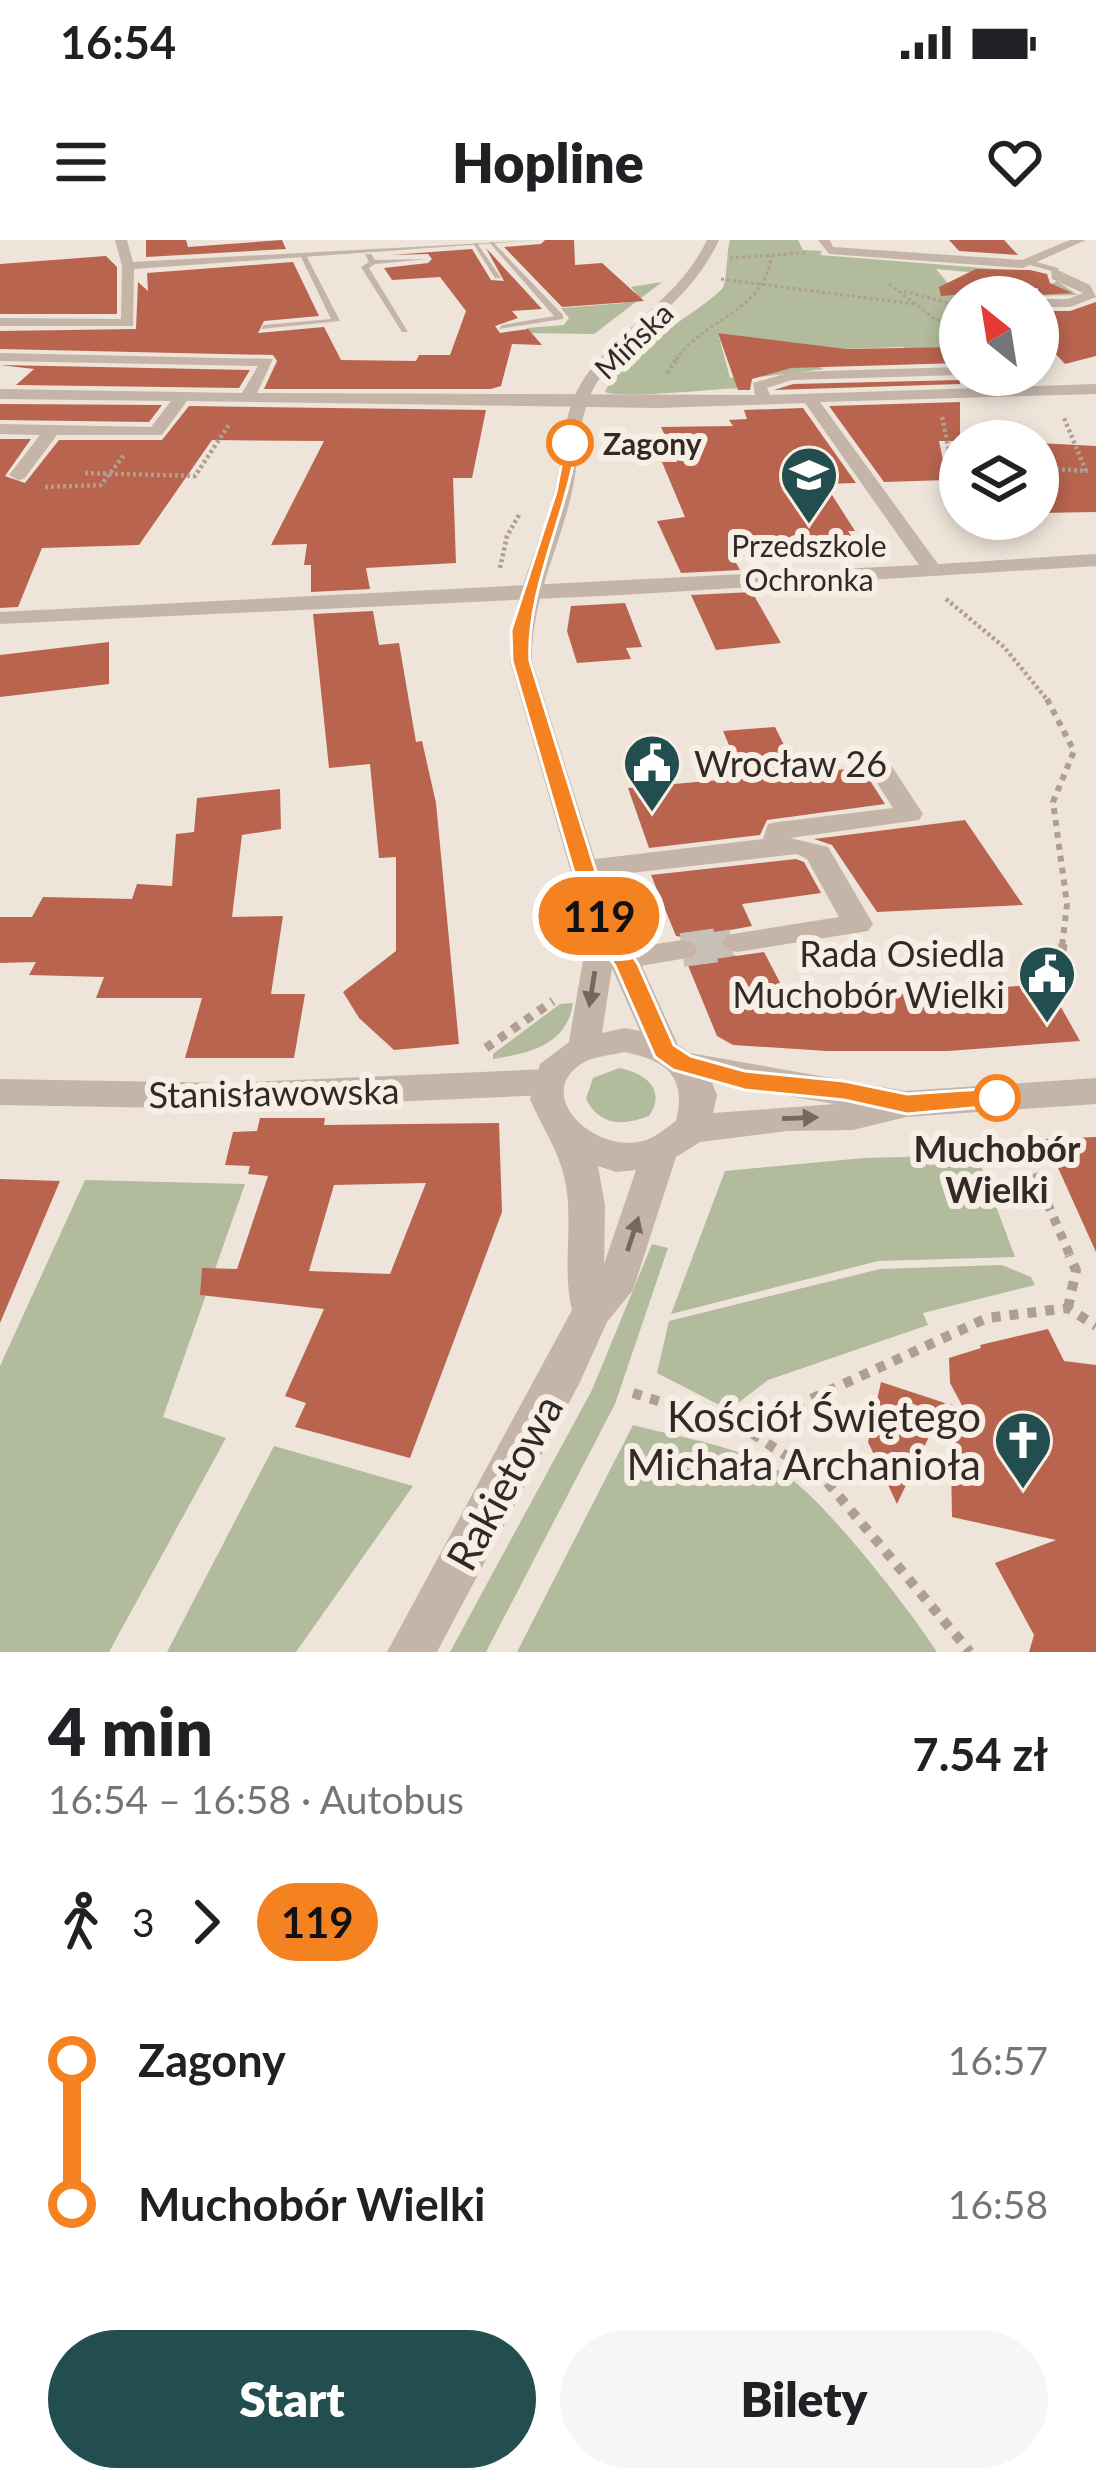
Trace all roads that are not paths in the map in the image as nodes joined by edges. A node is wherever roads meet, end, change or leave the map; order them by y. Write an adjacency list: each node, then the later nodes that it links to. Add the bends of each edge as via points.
1 (121, 240): 12 (street)
2 (535, 240): 5 (street)
3 (713, 240): 33 (street, Mińska, via 666,312 595,374)
4 (1080, 240): 11 (street)
5 (491, 243): 6 (street); 21 (lane, via 560,317)
6 (475, 244): 9 (street); 14 (lane)
7 (827, 245): 11 (street)
8 (302, 255): 9 (street); 12 (street); 20 (lane, via 336,321)
9 (369, 257): 10 (lane); 22 (lane, via 365,267)
10 (424, 259)
11 (1034, 262): 13 (lane)
12 (128, 266): 19 (street, via 128,323)
13 (1054, 269): 16 (street)
14 (498, 276)
15 (1096, 281): 16 (street)
16 (1076, 283): 17 (street)
17 (1094, 301): 18 (street)
18 (1059, 303)
19 (0, 322)
20 (264, 327)
21 (502, 327)
22 (405, 330)
23 (939, 355): 25 (street)
24 (0, 357): 29 (street, via 268,362)
25 (857, 357)
26 (939, 372): 32 (street, via 769,381 758,386)
27 (1096, 388): 31 (street)
28 (0, 394): 30 (street)
29 (249, 394): 30 (street); 33 (street)
30 (182, 397): 35 (street, via 156,433)
31 (810, 398): 32 (street); 38 (street)
32 (764, 400): 33 (street)
33 (579, 401): 39 (street, Mińska, via 563,492)
34 (0, 429): 35 (street)
35 (52, 430): 36 (street)
36 (18, 475)
37 (1096, 560): 38 (street)
38 (932, 568): 39 (street)
39 (530, 590): 40 (street); 43 (street, Mińska, via 521,661)
40 (0, 618)
41 (878, 764): 42 (street, via 910,814 778,830)
42 (775, 846): 43 (street); 45 (street, via 818,853 858,924)
43 (587, 869): 44 (street, Mińska)
44 (602, 931): 47 (street, Mińska); 48 (street, Mińska, one-way to 48)
45 (737, 942)
46 (682, 950): 47 (street)
47 (622, 959): 49 (street, Mińska)
48 (584, 1047): 49 (street, via 624,1040); 50 (street)
49 (673, 1057): 53 (street, via 745,1081); 54 (street, via 700,1095)
50 (548, 1082): 52 (street, Stanisławowska, via 228,1096); 55 (street, via 549,1113)
51 (1096, 1091): 53 (street)
52 (0, 1092)
53 (907, 1104): 54 (street, one-way to 53, via 853,1117)
54 (692, 1129): 56 (street)
55 (572, 1142): 56 (street, via 614,1157); 57 (street, via 584,1173 581,1276)
56 (660, 1151): 57 (street, Rakietowa, one-way to 56, via 619,1278)
57 (592, 1310): 58 (street, Rakietowa)
58 (411, 1652)

